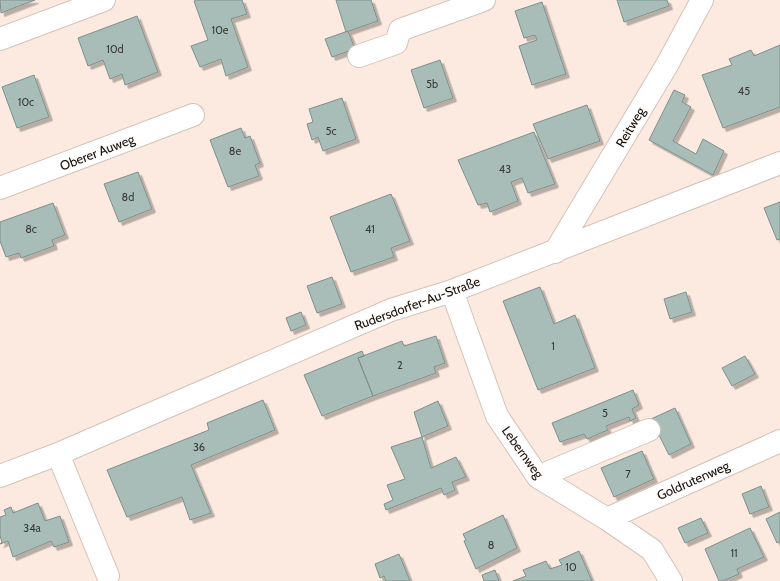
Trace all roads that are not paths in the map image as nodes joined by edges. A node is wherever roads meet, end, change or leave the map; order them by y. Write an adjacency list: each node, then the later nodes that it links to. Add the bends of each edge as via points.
1 (104, 0): 4 (street)
2 (484, 0): 5 (street, via 400,30 396,42)
3 (702, 0): 9 (street, Reitweg, via 667,65)
4 (0, 39)
5 (359, 56)
6 (193, 115): 8 (street, Oberer Auweg)
7 (780, 164): 9 (street, Rudersdorfer-Au-Straße)
8 (0, 188)
9 (555, 252): 10 (street, Rudersdorfer-Au-Straße)
10 (452, 291): 13 (street, Rudersdorfer-Au-Straße, via 391,310); 15 (street, Lebernweg, via 497,416)
11 (649, 430): 15 (street)
12 (780, 441): 16 (street, Goldrutenweg)
13 (58, 454): 14 (street, Rudersdorfer-Au-Straße); 17 (street)
14 (0, 476)
15 (538, 477): 16 (street, Lebernweg)
16 (607, 519): 18 (street, Lebernweg, via 652,550)
17 (108, 576)
18 (671, 581)

